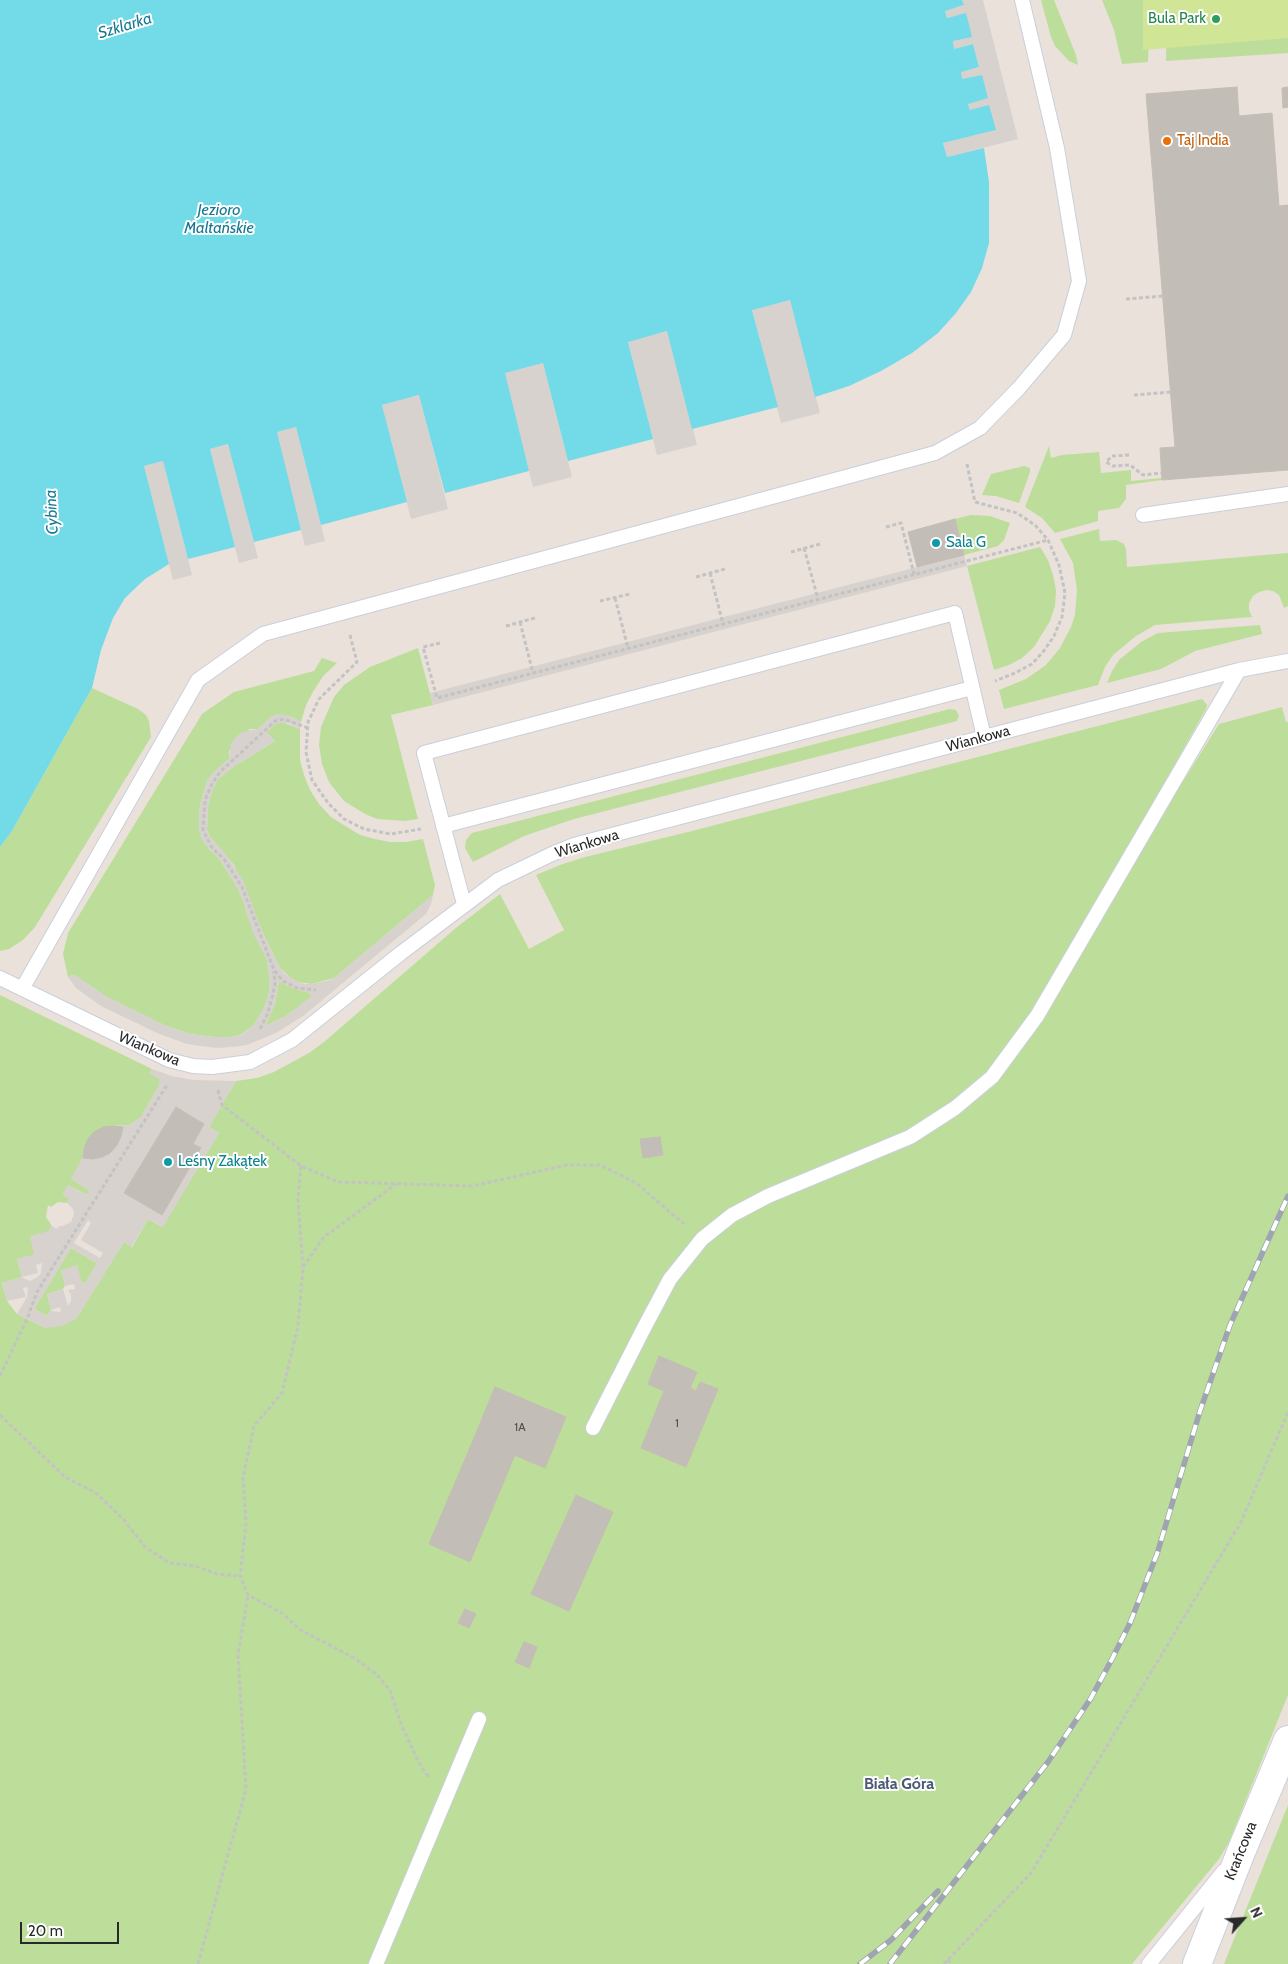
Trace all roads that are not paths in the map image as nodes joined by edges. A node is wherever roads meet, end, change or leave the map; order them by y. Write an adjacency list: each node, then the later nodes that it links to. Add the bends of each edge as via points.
1 (1022, 0): 12 (lane, via 1057,148 1079,281 1064,335 980,428 935,453 263,634 198,680)
2 (1288, 494): 3 (lane)
3 (1143, 515)
4 (1288, 652): 6 (lane, Wiankowa)
5 (1288, 661): 6 (lane, Wiankowa)
6 (1239, 670): 8 (lane, Wiankowa); 13 (lane, via 1037,1016 992,1076 955,1108 910,1137 768,1196 732,1215 702,1239 670,1279)
7 (972, 688): 8 (lane); 9 (lane); 9 (lane, via 955,613 424,753)
8 (984, 738): 10 (lane, Wiankowa, via 574,845 520,868)
9 (443, 826): 10 (lane)
10 (464, 904): 12 (lane, Wiankowa, via 292,1040 250,1062 212,1067 169,1060)
11 (0, 978): 12 (lane, Wiankowa)
12 (22, 990)
13 (594, 1428)
14 (479, 1719): 17 (lane)
15 (1288, 1740): 16 (street, Krańcowa)
16 (1241, 1852): 18 (lane); 19 (street, Krańcowa)
17 (376, 1964)
18 (1149, 1964)
19 (1197, 1964)

